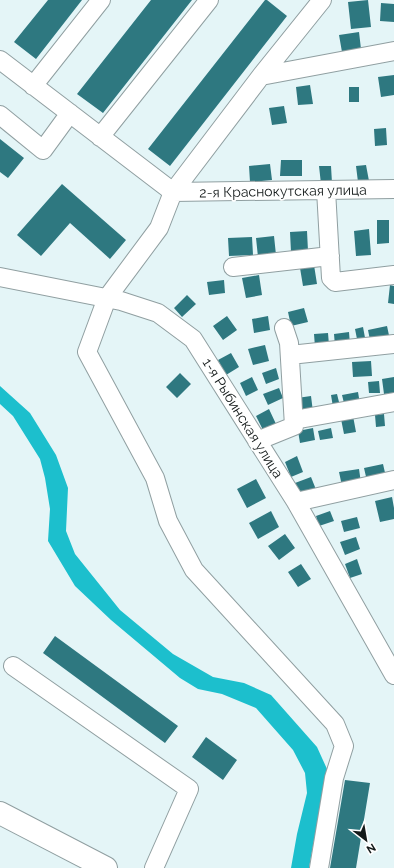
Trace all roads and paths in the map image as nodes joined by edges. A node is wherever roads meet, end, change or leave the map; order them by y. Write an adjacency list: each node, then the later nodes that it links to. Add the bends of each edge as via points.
1 (101, 0): 7 (street)
2 (209, 0): 10 (street)
3 (322, 0): 6 (street)
4 (394, 51): 6 (street)
5 (0, 60): 7 (street)
6 (261, 76): 13 (street)
7 (33, 86): 8 (street)
8 (70, 113): 9 (street, via 43,150); 10 (street)
9 (0, 115)
10 (100, 137): 13 (street)
11 (394, 189): 12 (street, 2-я Краснокутская улица)
12 (326, 190): 13 (street, 2-я Краснокутская улица); 14 (street)
13 (173, 192): 18 (street, via 159,228)
14 (330, 256): 15 (street); 16 (street, via 331,278 335,282)
15 (233, 267)
16 (394, 275)
17 (0, 277): 18 (street, 1-я Рыбинская улица)
18 (107, 298): 24 (street, 1-я Рыбинская улица, via 158,313 194,340); 32 (street, via 87,352 155,478 168,521 194,570 335,724 344,746 334,778)
19 (284, 328): 21 (street)
20 (394, 344): 21 (street)
21 (290, 355): 23 (street)
22 (394, 402): 23 (street)
23 (294, 420): 24 (street, via 294,426)
24 (258, 441): 26 (street, 1-я Рыбинская улица)
25 (394, 480): 26 (street)
26 (296, 502): 28 (street, 1-я Рыбинская улица)
27 (13, 666): 31 (street, via 189,789)
28 (394, 676)
29 (0, 813): 30 (main road)
30 (106, 868)
31 (154, 868)
32 (319, 868)

